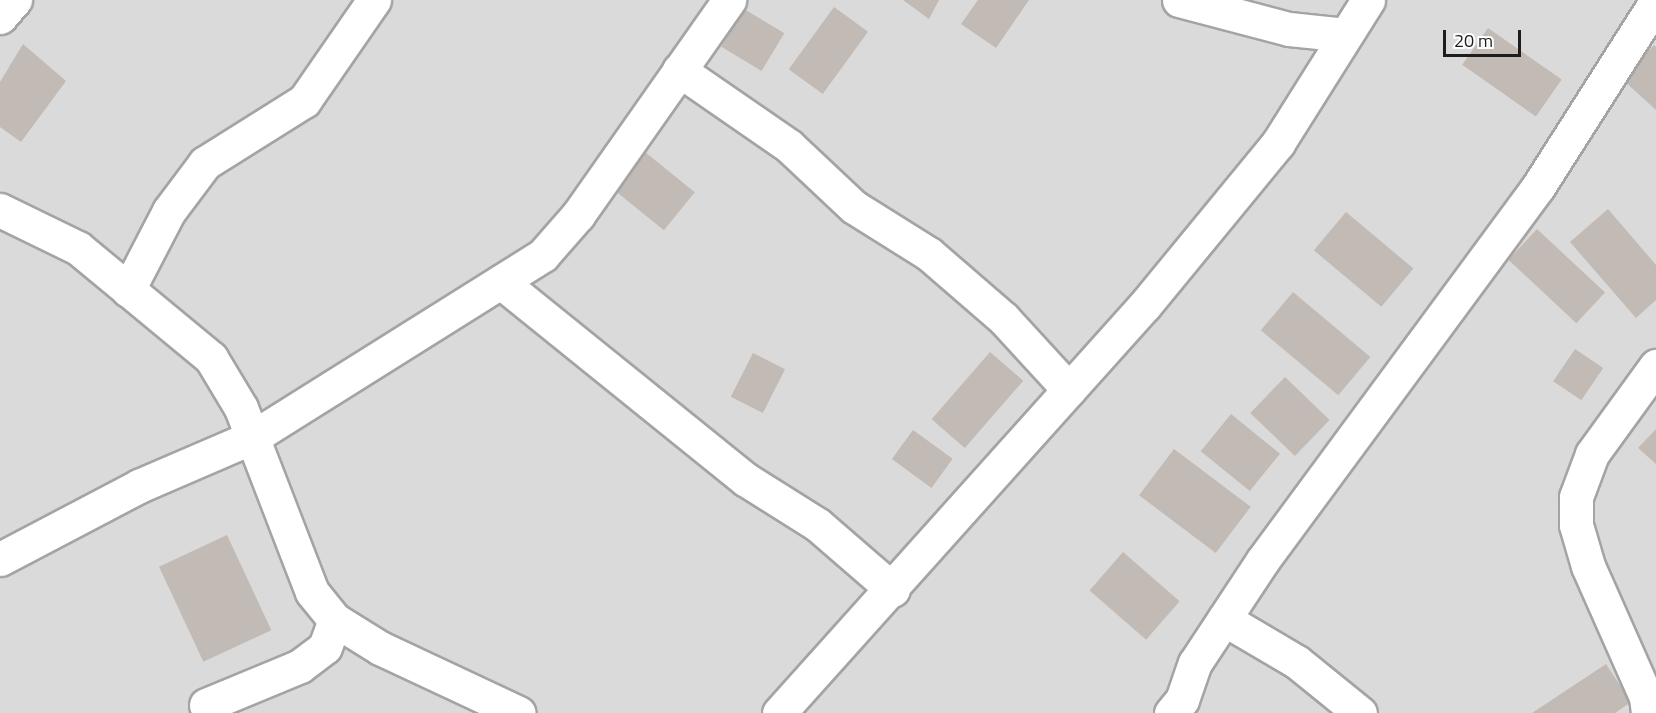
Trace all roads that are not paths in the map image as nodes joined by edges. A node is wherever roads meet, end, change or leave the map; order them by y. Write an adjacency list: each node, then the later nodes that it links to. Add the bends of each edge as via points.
1 (15, 0): 7 (street)
2 (374, 0): 12 (street, via 304,101 205,163 169,211)
3 (729, 0): 9 (street)
4 (1179, 0): 8 (street, via 1289,29)
5 (1368, 0): 8 (street)
6 (1656, 2): 18 (street, via 1538,187 1451,298 1401,377)
7 (0, 17)
8 (1346, 35): 14 (street, via 1278,143)
9 (680, 70): 11 (street, via 578,215 543,255); 14 (street, via 780,138 854,207 928,254 1004,319)
10 (0, 210): 12 (street, via 78,248)
11 (501, 282): 15 (street); 17 (street, via 745,479 818,525)
12 (128, 290): 15 (street, via 211,358 228,379)
13 (1656, 366): 20 (street, via 1592,454 1576,497 1576,525 1588,566)
14 (1069, 390): 17 (street)
15 (253, 437): 16 (street, via 139,486); 19 (street, via 312,592)
16 (0, 559)
17 (893, 590): 23 (street)
18 (1224, 619): 24 (street); 25 (street, via 1297,662)
19 (335, 620): 21 (street, via 325,647 300,666); 22 (street, via 380,648)
20 (1650, 699)
21 (206, 705)
22 (519, 713)
23 (779, 713)
24 (1170, 713)
25 (1360, 713)

